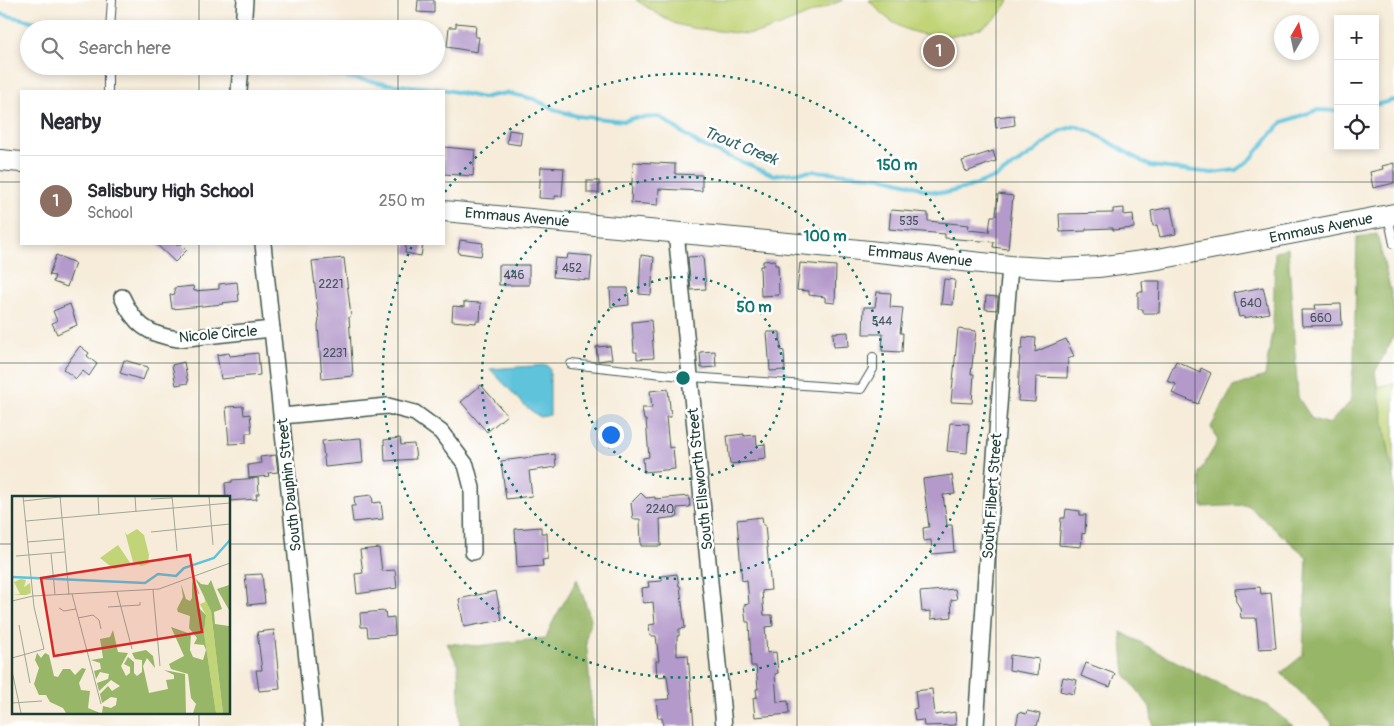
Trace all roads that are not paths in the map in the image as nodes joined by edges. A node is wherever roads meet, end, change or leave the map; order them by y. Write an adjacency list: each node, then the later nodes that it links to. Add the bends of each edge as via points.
1 (112, 0): 3 (lane)
2 (245, 0): 4 (street)
3 (111, 20)
4 (244, 20)
5 (108, 75): 7 (lane)
6 (240, 75): 8 (street)
7 (108, 90)
8 (239, 90)
9 (0, 160): 10 (main road)
10 (20, 162)
11 (445, 211): 13 (main road, Emmaus Avenue)
12 (1391, 215): 14 (lane); 16 (main road, Emmaus Avenue, via 1122,264 1060,269)
13 (676, 232): 16 (main road, Emmaus Avenue); 21 (street, South Ellsworth Street)
14 (1394, 244)
15 (263, 245): 18 (street, South Dauphin Street)
16 (1010, 266): 26 (street, South Filbert Street)
17 (122, 297): 18 (street, Nicole Circle, via 138,322 164,337)
18 (272, 329): 22 (street, South Dauphin Street)
19 (873, 357): 21 (lane, via 873,369 862,389)
20 (571, 364): 21 (lane)
21 (690, 377): 25 (street, South Ellsworth Street)
22 (282, 416): 23 (street, via 388,406 415,413 441,432 466,465 472,488); 24 (street, South Dauphin Street)
23 (473, 552)
24 (314, 726)
25 (724, 726)
26 (976, 726)

